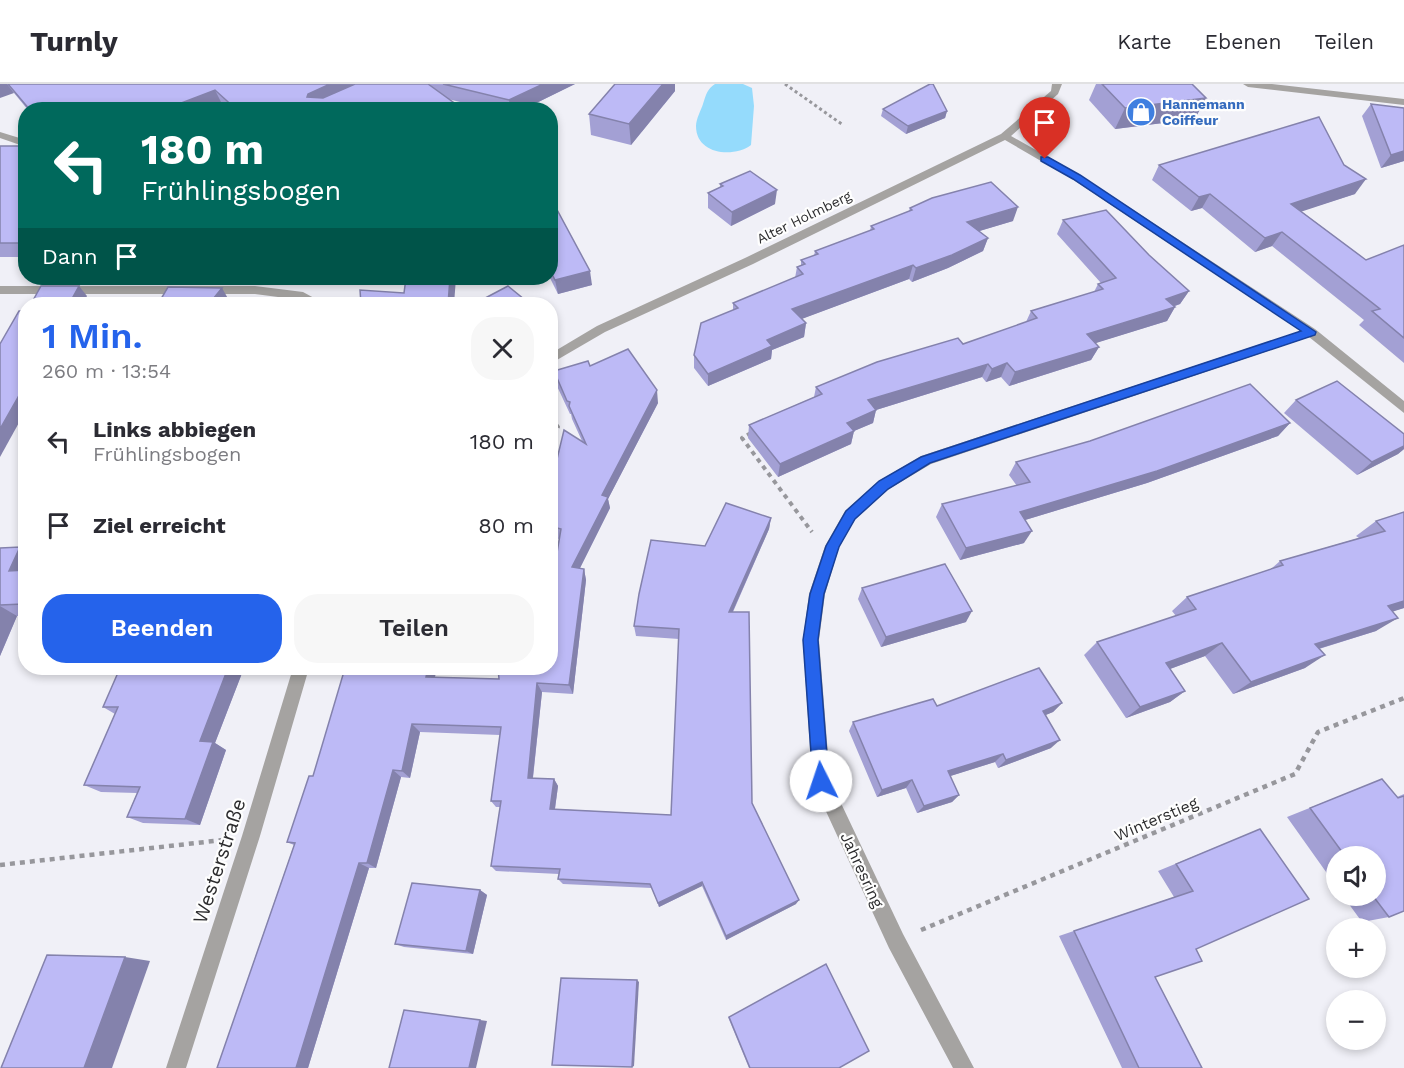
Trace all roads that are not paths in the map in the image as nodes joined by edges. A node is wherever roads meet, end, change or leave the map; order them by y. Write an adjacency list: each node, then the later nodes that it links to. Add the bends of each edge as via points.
1 (1057, 84): 5 (street, Alter Holmberg, via 1055,92)
2 (1248, 84): 3 (street)
3 (1404, 102)
4 (0, 135): 6 (street)
5 (1005, 136): 9 (street, via 1076,177); 10 (street, Alter Holmberg, via 601,329)
6 (18, 141)
7 (0, 290): 8 (street, via 255,290)
8 (305, 297)
9 (1311, 332): 11 (street); 14 (street, Jahresring, via 926,460 884,485 850,515 832,546 817,594 811,640 821,781 896,940)
10 (558, 355)
11 (1404, 408)
12 (299, 675): 13 (street, Westerstraße)
13 (176, 1068)
14 (964, 1068)

